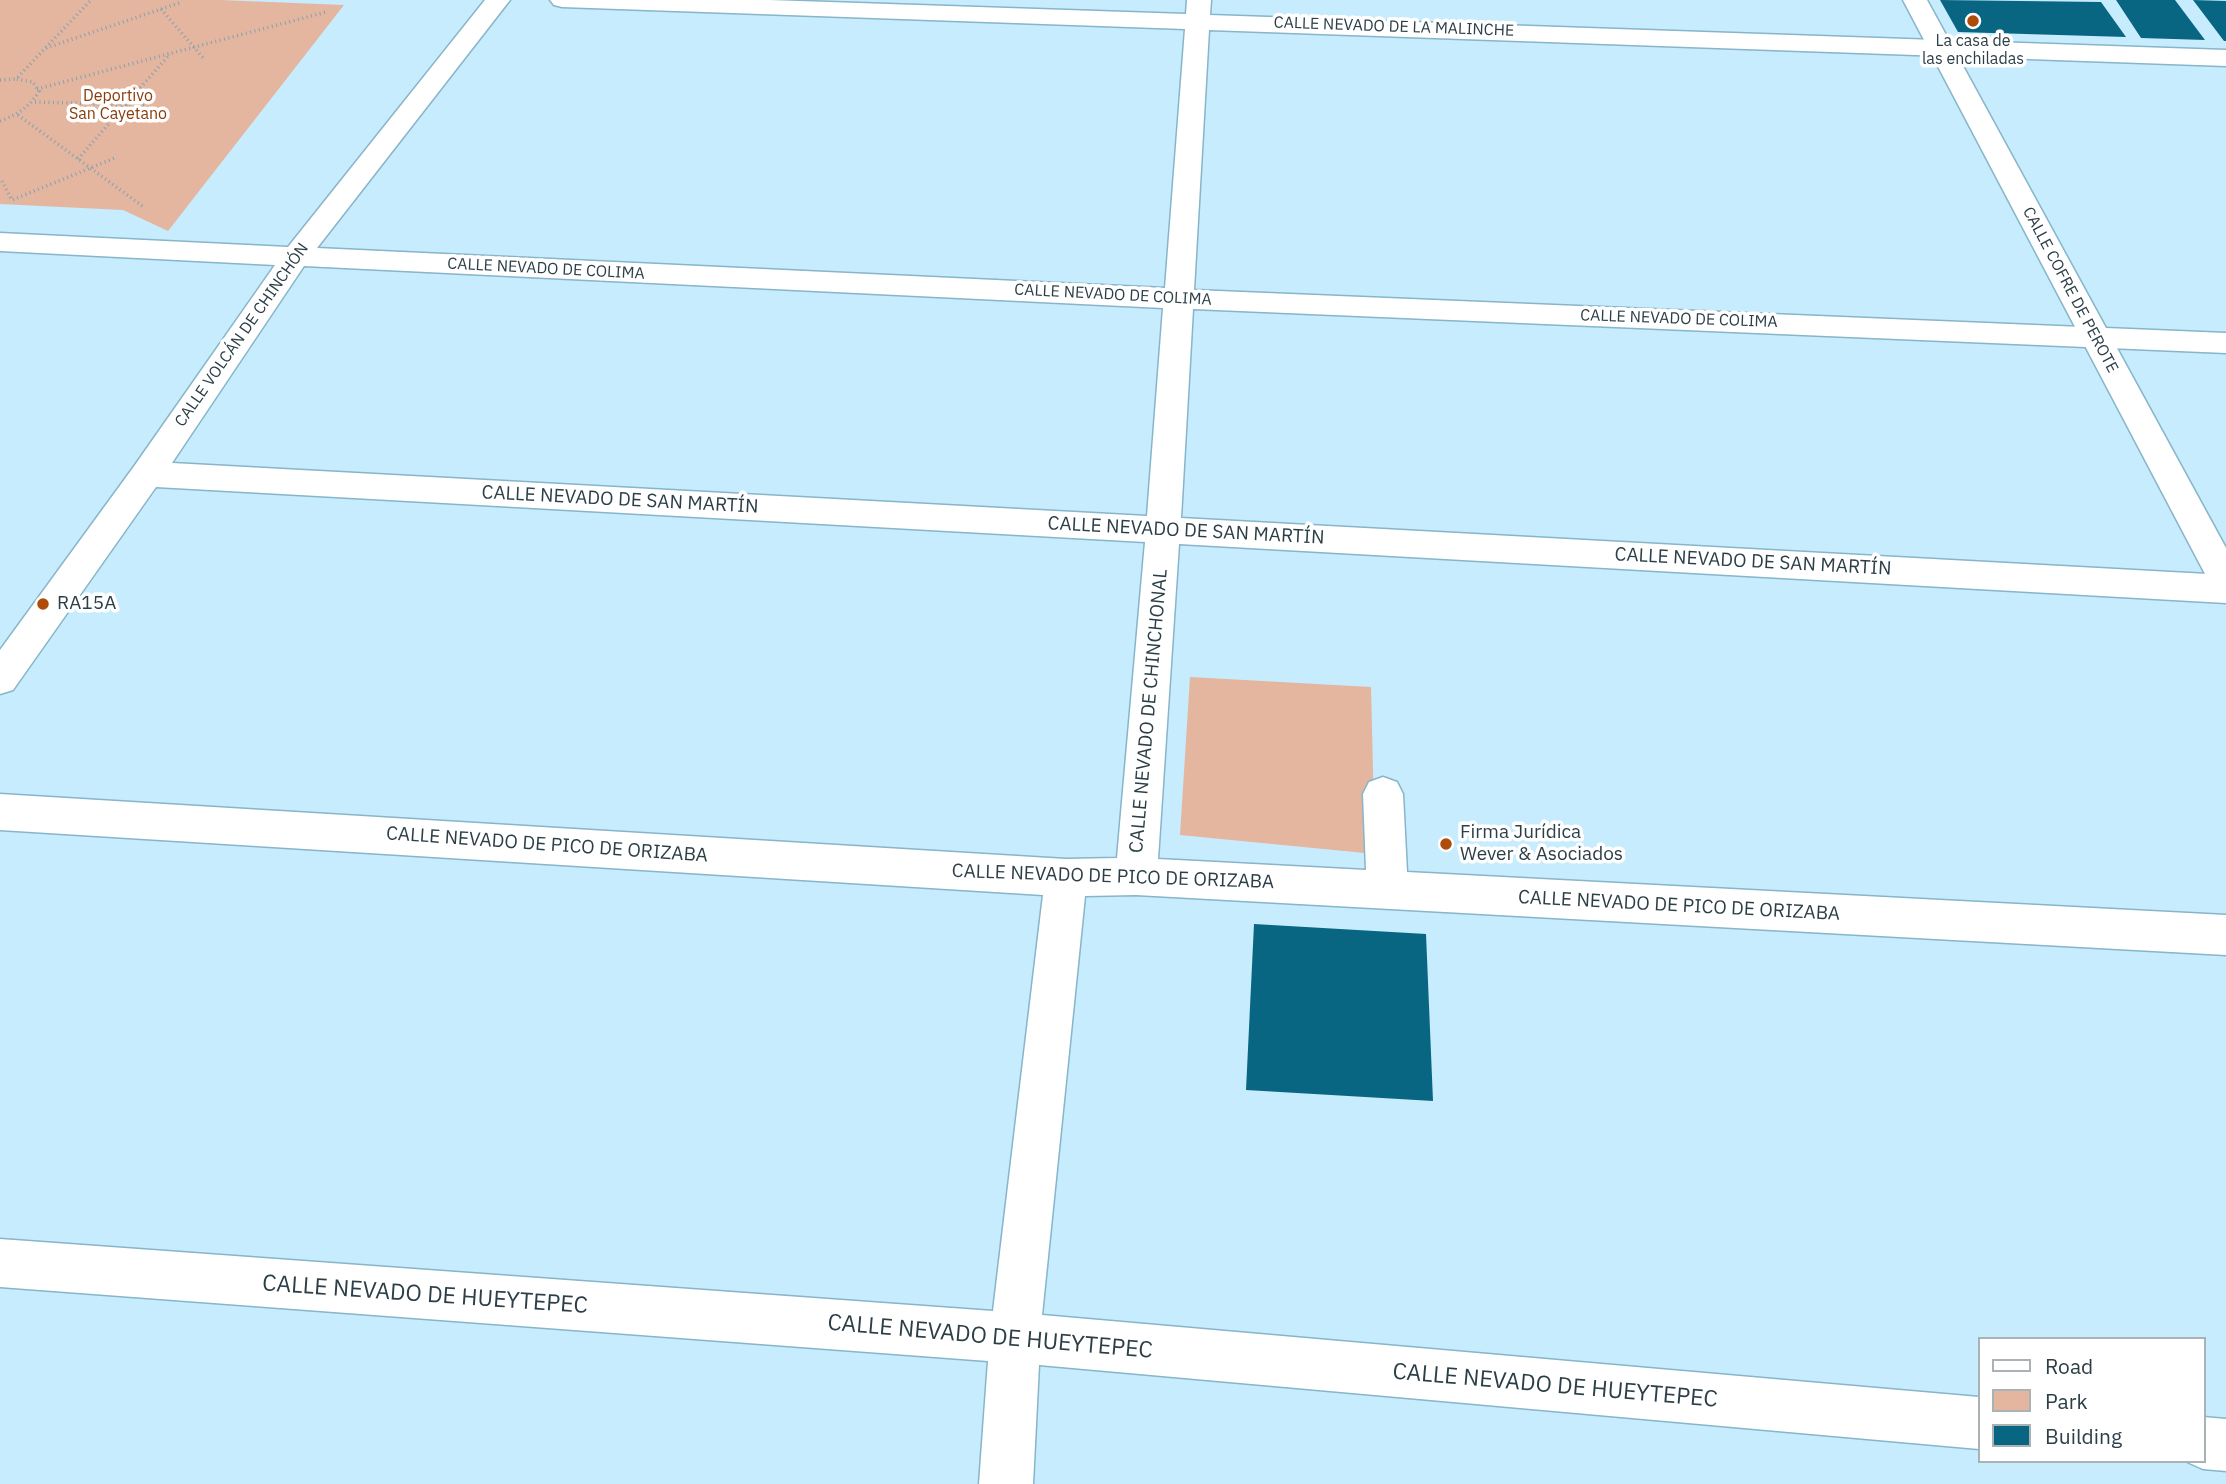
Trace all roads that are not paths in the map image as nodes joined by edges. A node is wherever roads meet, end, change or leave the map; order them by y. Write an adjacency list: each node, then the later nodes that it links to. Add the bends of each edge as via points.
1 (498, 0): 8 (street, CALLE VOLCÁN DE CHINCHÓN)
2 (562, 0): 4 (street, CALLE NEVADO DE LA MALINCHE)
3 (1915, 0): 5 (street, CALLE COFRE DE PEROTE)
4 (1198, 10): 5 (street, CALLE NEVADO DE LA MALINCHE); 9 (street, CALLE NEVADO DE CHINCHONAL)
5 (1939, 47): 6 (street, CALLE NEVADO DE LA MALINCHE); 10 (street, CALLE COFRE DE PEROTE)
6 (2226, 58)
7 (0, 242): 8 (street, CALLE NEVADO DE COLIMA)
8 (295, 257): 9 (street, CALLE NEVADO DE COLIMA); 12 (street, CALLE VOLCÁN DE CHINCHÓN)
9 (1180, 299): 10 (street, CALLE NEVADO DE COLIMA); 13 (street, CALLE NEVADO DE CHINCHONAL)
10 (2095, 337): 11 (street, CALLE NEVADO DE COLIMA); 14 (street, CALLE COFRE DE PEROTE)
11 (2226, 343)
12 (147, 474): 13 (street, CALLE NEVADO DE SAN MARTÍN); 16 (street, CALLE VOLCÁN DE CHINCHÓN)
13 (1163, 530): 15 (street, CALLE NEVADO DE SAN MARTÍN); 19 (street, CALLE NEVADO DE CHINCHONAL)
14 (2226, 581)
15 (2226, 589)
16 (0, 680)
17 (1383, 794): 21 (street)
18 (0, 812): 20 (street, CALLE NEVADO DE PICO DE ORIZABA)
19 (1136, 876): 20 (street, CALLE NEVADO DE PICO DE ORIZABA); 21 (street, CALLE NEVADO DE PICO DE ORIZABA)
20 (1066, 878): 24 (street)
21 (1387, 890): 22 (street, CALLE NEVADO DE PICO DE ORIZABA)
22 (2226, 934)
23 (0, 1263): 24 (street, CALLE NEVADO DE HUEYTEPEC)
24 (1015, 1338): 25 (street, CALLE NEVADO DE HUEYTEPEC); 28 (street)
25 (1978, 1423)
26 (2205, 1443): 27 (street)
27 (2226, 1445)
28 (1006, 1484)

